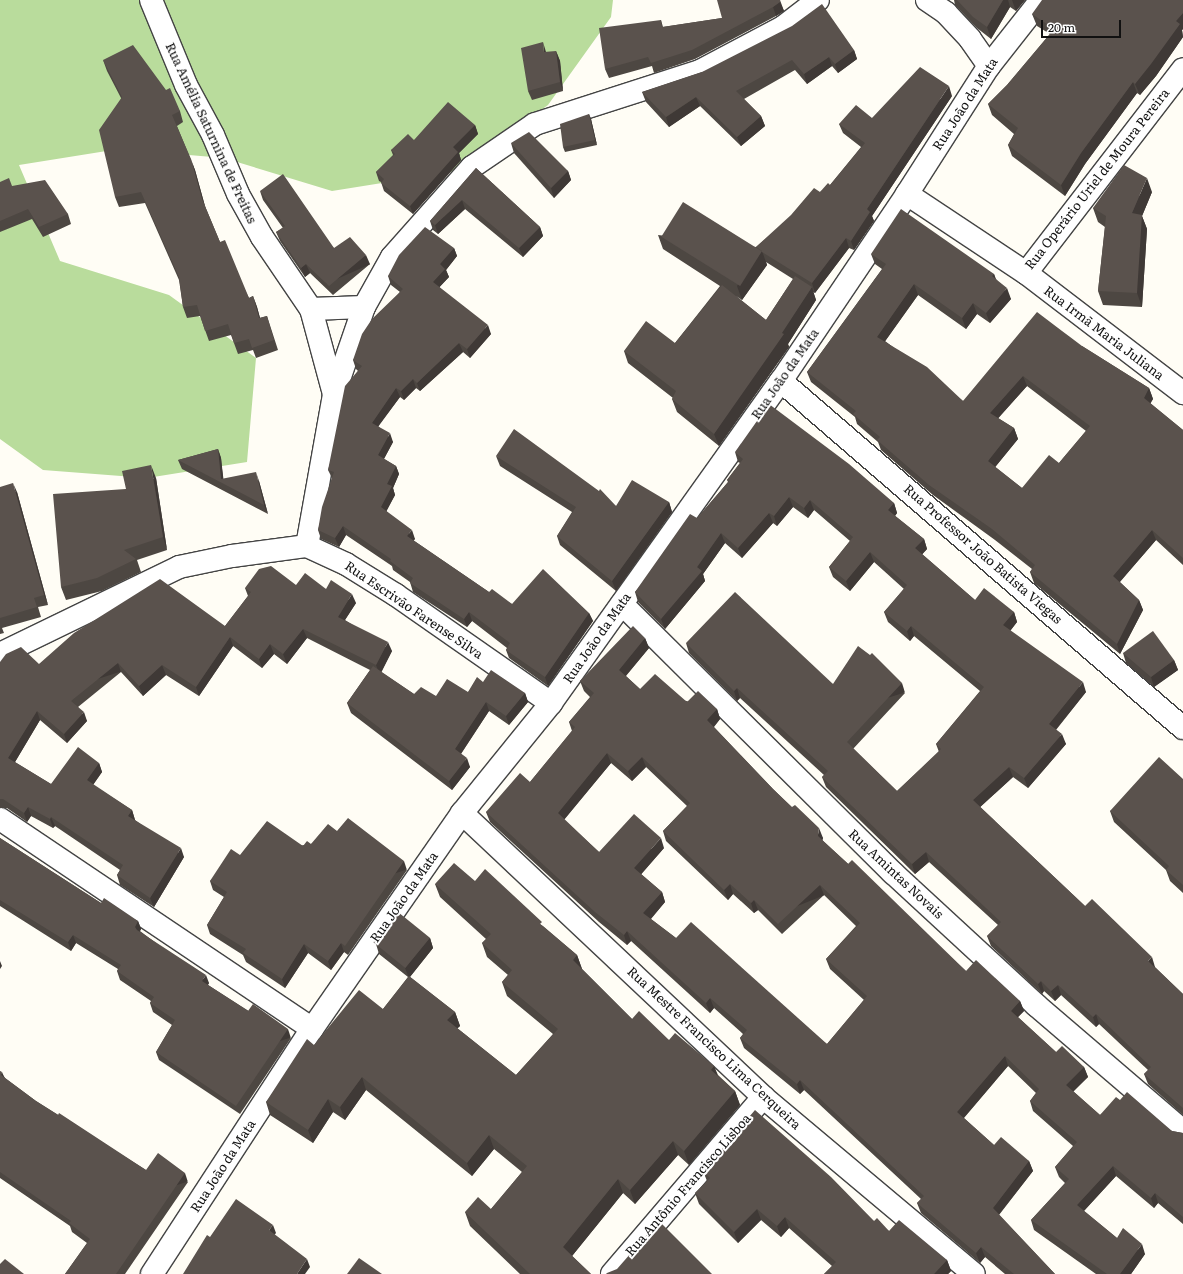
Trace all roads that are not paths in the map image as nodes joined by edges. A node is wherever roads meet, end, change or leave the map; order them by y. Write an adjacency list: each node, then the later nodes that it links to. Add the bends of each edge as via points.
1 (151, 0): 10 (street, Rua Amélia Saturnina de Freitas, via 186,85 213,135 238,194 262,237)
2 (818, 0): 9 (street, via 783,27 700,71 535,124 511,139 472,167 397,252)
3 (927, 0): 5 (street, via 951,18)
4 (1041, 0): 5 (street, Rua João da Mata)
5 (989, 66): 7 (street, Rua João da Mata)
6 (1183, 69): 8 (street, Rua Operário Uriel de Moura Pereira)
7 (907, 194): 8 (street, Rua Operário Uriel de Moura Pereira); 11 (street, Rua João da Mata)
8 (1026, 273): 12 (street, Rua Irmã Maria Juliana)
9 (364, 307): 10 (street); 13 (street)
10 (311, 309): 13 (street, Rua Amélia Saturnina de Freitas)
11 (782, 381): 15 (street, Rua João da Mata); 18 (street, Rua Professor João Batista Viegas)
12 (1183, 393)
13 (334, 394): 14 (street)
14 (307, 546): 16 (street, via 232,556 179,567); 17 (street, Rua Escrivão Farense Silva, via 346,564 396,595)
15 (622, 604): 17 (street, Rua João da Mata); 23 (street, Rua Amintas Novais, via 894,874 1036,1005)
16 (0, 654)
17 (551, 703): 19 (street, Rua João da Mata)
18 (1183, 728)
19 (462, 813): 21 (street, Rua João da Mata); 22 (street, Rua Mestre Francisco Lima Cerqueira)
20 (0, 819): 21 (street)
21 (312, 1030): 24 (street, Rua João da Mata)
22 (764, 1097): 25 (street, Rua Antônio Francisco Lisboa); 26 (street, Rua Mestre Francisco Lima Cerqueira)
23 (1183, 1131)
24 (152, 1274)
25 (612, 1274)
26 (974, 1274)

